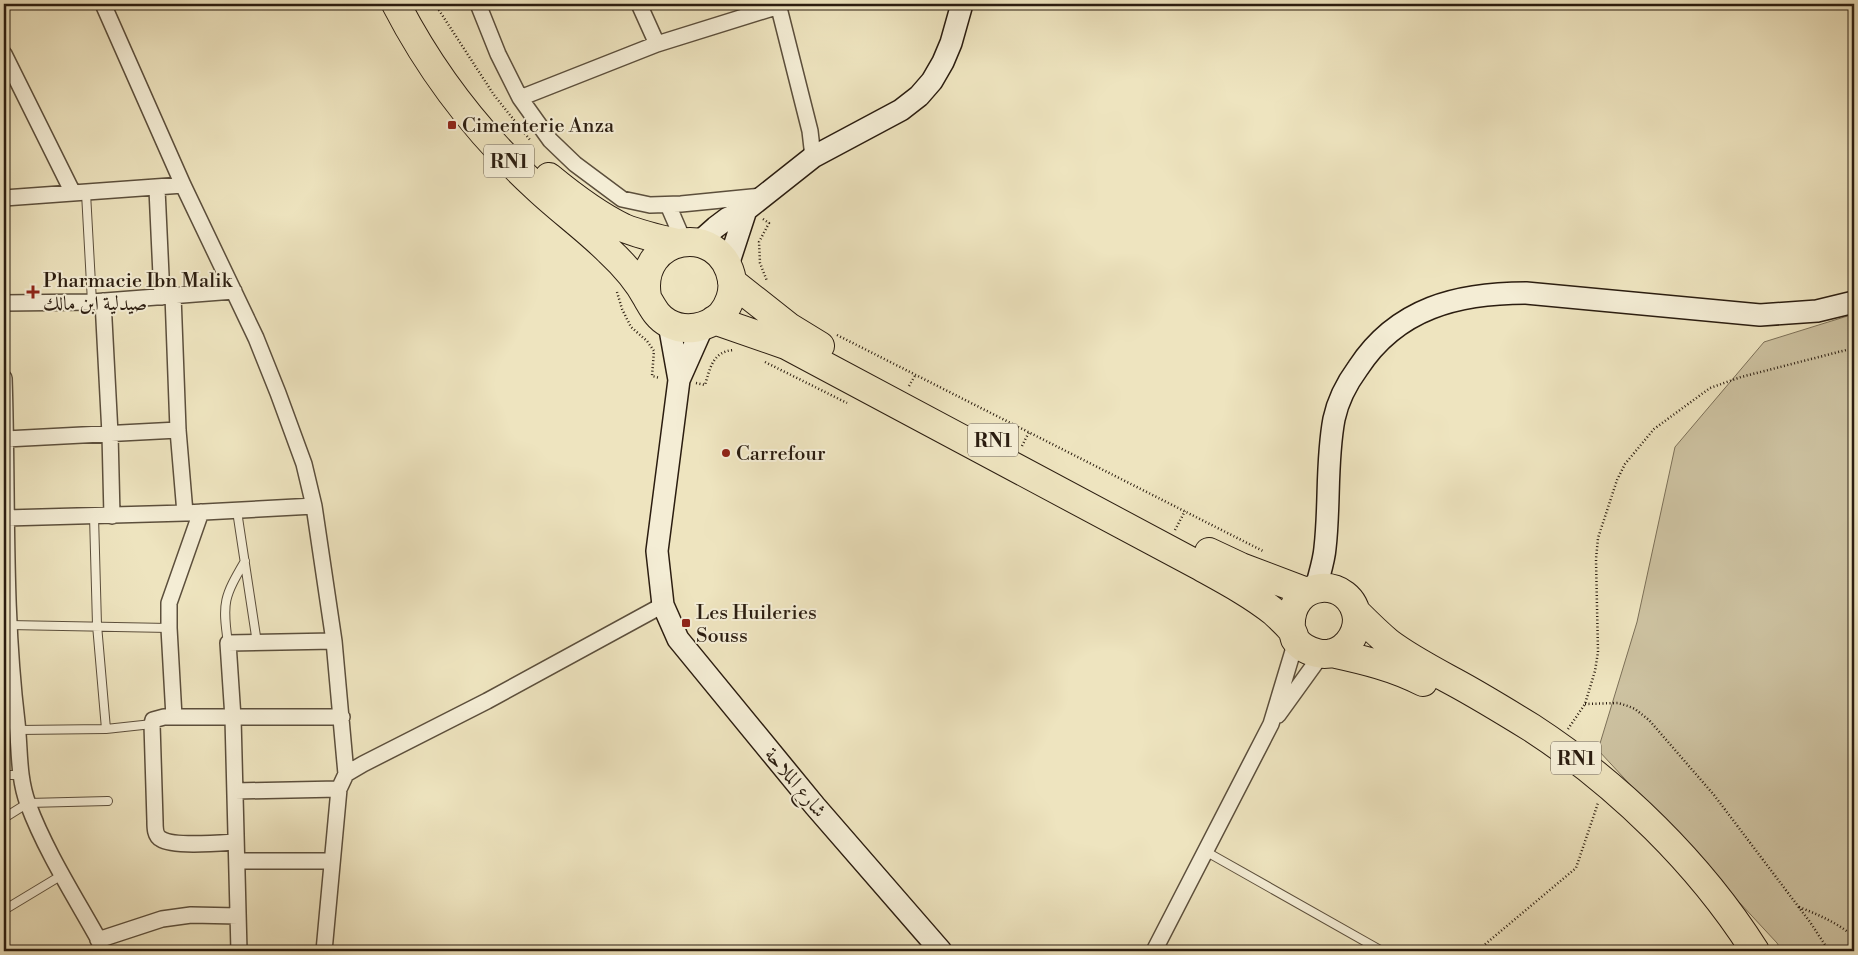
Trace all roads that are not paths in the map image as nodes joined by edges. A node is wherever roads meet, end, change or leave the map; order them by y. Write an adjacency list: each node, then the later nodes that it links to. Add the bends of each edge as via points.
1 (103, 4): 12 (street)
2 (396, 4): 23 (highway, RN1, via 439,75 491,141 535,187 609,251)
3 (413, 4): 19 (highway, RN1, via 483,108 519,149 565,191 640,234)
4 (478, 4): 10 (street)
5 (639, 4): 8 (street)
6 (962, 4): 11 (street, via 943,62 919,96 901,110)
7 (780, 5): 8 (street); 11 (street, via 810,131)
8 (657, 44): 10 (street)
9 (4, 54): 14 (street)
10 (520, 98): 17 (street, via 550,140 575,164 622,199)
11 (813, 158): 15 (street)
12 (184, 186): 13 (street); 21 (street)
13 (157, 189): 14 (street); 22 (street)
14 (80, 193): 16 (street); 24 (lane)
15 (762, 196): 17 (street); 18 (street)
16 (4, 198)
17 (668, 205): 19 (street)
18 (746, 210): 19 (street); 20 (street)
19 (686, 243): 20 (highway, RN1, via 716,251); 23 (highway, via 660,253 648,269)
20 (730, 273): 27 (highway, via 732,293 728,303 722,313); 44 (highway, RN1, via 804,337 910,384 1179,522 1241,567)
21 (234, 291): 22 (street); 35 (street, via 278,393 304,464)
22 (168, 296): 24 (street); 31 (street)
23 (647, 297): 28 (highway, RN1, via 652,308)
24 (97, 301): 26 (street); 32 (street)
25 (1854, 302): 42 (street, via 1817,311 1760,315 1500,293 1456,299 1429,309 1394,327 1378,340 1352,376 1341,398 1334,419)
26 (4, 304)
27 (708, 323): 28 (highway, RN1, via 691,328); 30 (street); 50 (highway, RN1, via 786,345 1255,598 1275,613)
28 (669, 324): 30 (street)
29 (4, 378): 33 (street)
30 (678, 380): 46 (street, شارع الملاحة, via 657,551)
31 (178, 430): 32 (street); 38 (street)
32 (110, 434): 33 (street); 40 (street)
33 (6, 439): 34 (street)
34 (5, 464): 41 (street)
35 (314, 506): 36 (street); 51 (street)
36 (237, 511): 37 (street); 43 (lane)
37 (201, 512): 38 (street); 49 (street, via 170,603)
38 (185, 513): 40 (street)
39 (94, 516): 40 (street); 41 (street); 48 (lane)
40 (112, 516)
41 (6, 518): 47 (street)
42 (1325, 549): 44 (street); 45 (street)
43 (245, 561): 52 (lane, via 226,598 224,616); 53 (lane)
44 (1312, 590): 45 (highway, RN1, via 1330,588); 50 (highway, via 1299,598 1293,608 1290,618)
45 (1349, 602): 54 (highway, via 1357,625 1353,638 1344,648); 85 (highway, RN1, via 1375,631 1406,655 1503,710 1584,764 1612,788 1690,866)
46 (663, 606): 63 (street); 81 (street, شارع الملاحة, via 678,639 819,811)
47 (10, 625): 48 (lane); 55 (street)
48 (97, 625): 49 (lane); 61 (lane)
49 (169, 628): 56 (street)
50 (1294, 635): 54 (highway, RN1, via 1307,650); 60 (street)
51 (334, 641): 53 (street); 57 (street)
52 (228, 643): 53 (street); 58 (street)
53 (258, 643)
54 (1327, 654): 60 (street); 84 (highway, RN1, via 1398,670 1504,726 1549,756 1600,796 1660,857)
55 (8, 687): 62 (street)
56 (174, 717): 58 (street); 59 (street, via 160,717)
57 (342, 717): 58 (street); 63 (street)
58 (233, 718): 67 (street)
59 (152, 724): 61 (lane); 71 (street, via 157,835 174,843)
60 (1271, 724): 72 (street)
61 (106, 729): 62 (lane)
62 (18, 730): 65 (street)
63 (346, 774): 66 (street)
64 (4, 775): 65 (lane)
65 (20, 775): 69 (street)
66 (339, 789): 67 (street); 74 (street)
67 (235, 790): 71 (street)
68 (108, 801): 69 (lane)
69 (28, 803): 70 (lane); 75 (street)
70 (4, 818)
71 (236, 842): 73 (street)
72 (1205, 851): 82 (street); 83 (lane)
73 (237, 861): 74 (street); 77 (street)
74 (331, 861): 80 (street)
75 (62, 874): 76 (lane); 78 (street)
76 (4, 910)
77 (238, 916): 78 (street, via 191,915 162,919); 79 (street)
78 (101, 946)
79 (239, 951)
80 (324, 951)
81 (941, 951)
82 (1154, 951)
83 (1382, 951)
84 (1733, 951)
85 (1755, 951)

